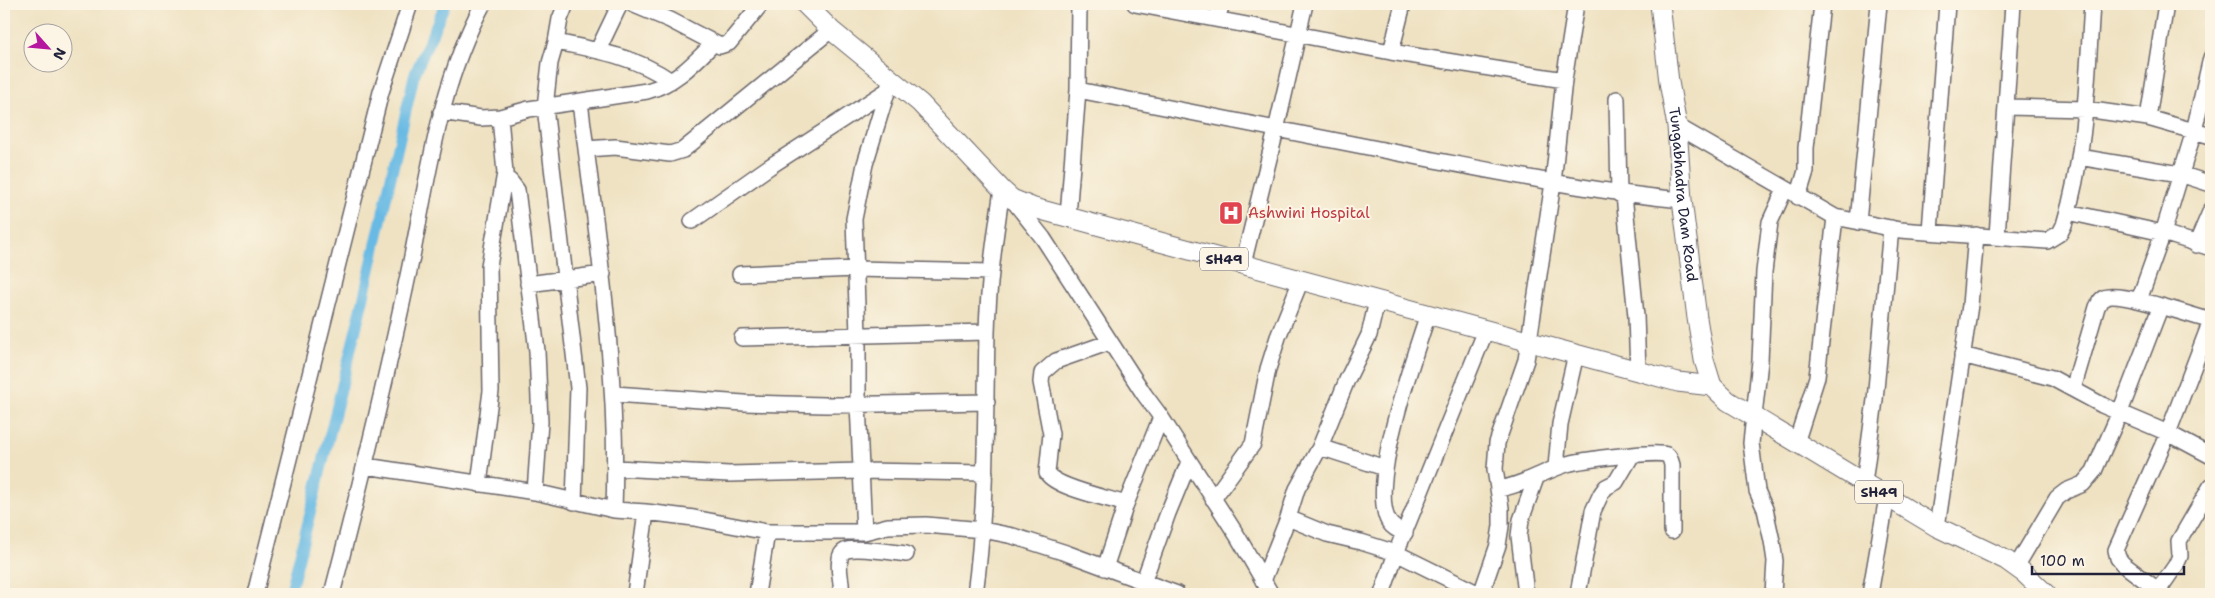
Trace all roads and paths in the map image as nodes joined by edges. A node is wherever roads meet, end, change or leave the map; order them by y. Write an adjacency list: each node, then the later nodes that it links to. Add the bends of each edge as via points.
1 (410, 4): 138 (street, via 381,92)
2 (483, 4): 39 (street, via 455,64)
3 (566, 4): 24 (street)
4 (620, 4): 26 (street)
5 (632, 4): 25 (street)
6 (761, 4): 25 (street, via 729,43 720,46)
7 (805, 4): 22 (main road, SH49)
8 (1079, 4): 33 (street)
9 (1135, 4): 21 (street)
10 (1222, 4): 21 (street)
11 (1304, 4): 23 (street)
12 (1403, 4): 27 (street)
13 (1576, 4): 29 (street)
14 (1660, 4): 42 (main road, Tungabhadra Dam Road)
15 (1822, 4): 55 (street, via 1806,171)
16 (1879, 4): 62 (street)
17 (1947, 4): 64 (street)
18 (2013, 4): 37 (street)
19 (2092, 4): 38 (street)
20 (2166, 4): 41 (street)
21 (1217, 19): 23 (street)
22 (831, 30): 31 (main road, SH49); 46 (street, via 683,150 670,154 615,147)
23 (1299, 35): 27 (street); 43 (street)
24 (556, 42): 26 (street); 36 (street)
25 (714, 43): 30 (street)
26 (598, 50): 30 (street, via 647,65)
27 (1391, 52): 29 (street)
28 (2211, 58): 32 (street)
29 (1564, 80): 50 (street)
30 (671, 81): 35 (street, via 647,91)
31 (889, 84): 54 (main road, SH49, via 920,103); 61 (street); 71 (street, via 858,192 854,219)
32 (2208, 86): 44 (street)
33 (1078, 90): 43 (street); 59 (street)
34 (1617, 99): 53 (street)
35 (580, 102): 36 (street); 46 (street)
36 (545, 107): 40 (street); 75 (street)
37 (2007, 107): 38 (street); 67 (street)
38 (2085, 109): 41 (street); 47 (street)
39 (441, 112): 40 (street, via 481,118); 106 (street)
40 (500, 117): 49 (street)
41 (2148, 118): 44 (street)
42 (1677, 126): 52 (street); 56 (main road, Tungabhadra Dam Road)
43 (1276, 130): 50 (street); 70 (street)
44 (2194, 131): 45 (street); 48 (street)
45 (2211, 136)
46 (586, 149): 73 (street)
47 (2079, 156): 48 (street); 58 (street)
48 (2180, 174): 51 (street); 65 (street)
49 (504, 180): 77 (street, via 510,181 517,190); 114 (street, via 490,266 491,391)
50 (1552, 182): 53 (street); 87 (street)
51 (2211, 184)
52 (1785, 189): 55 (street); 99 (street, via 1770,222)
53 (1622, 194): 56 (street); 91 (street, via 1636,316)
54 (1007, 195): 59 (main road, SH49, via 1034,208); 72 (street); 88 (street, via 1043,238)
55 (1798, 197): 60 (street)
56 (1682, 200): 92 (main road, Tungabhadra Dam Road, via 1697,318)
57 (2211, 210): 68 (street)
58 (2068, 212): 65 (street); 67 (street, via 2060,233 2047,241)
59 (1068, 216): 70 (main road, SH49)
60 (1835, 217): 62 (street); 101 (street, via 1817,377)
61 (692, 221)
62 (1858, 222): 63 (street)
63 (1891, 228): 64 (street); 113 (street)
64 (1930, 231): 66 (street)
65 (2163, 233): 68 (street); 78 (street)
66 (1976, 234): 67 (street); 90 (street)
67 (1997, 236)
68 (2196, 245): 69 (street)
69 (2211, 248)
70 (1243, 264): 76 (main road, SH49)
71 (855, 269): 72 (street); 74 (street); 85 (street)
72 (991, 272): 84 (street)
73 (602, 274): 75 (street); 94 (street)
74 (740, 274)
75 (566, 279): 77 (street); 120 (street, via 578,388)
76 (1302, 280): 79 (main road, SH49); 119 (street, via 1268,369 1253,444)
77 (528, 284): 117 (street, via 537,351 540,422)
78 (2139, 300): 80 (street); 93 (street, via 2111,296 2102,299 2096,307)
79 (1377, 301): 81 (main road, SH49); 102 (street, via 1369,335)
80 (2160, 308): 82 (street); 97 (street)
81 (1428, 314): 83 (main road, SH49); 109 (street, via 1395,422)
82 (2211, 321): 100 (street)
83 (1486, 330): 87 (main road, SH49); 130 (street)
84 (987, 332): 85 (street); 95 (street)
85 (858, 335): 86 (street); 96 (street)
86 (742, 338)
87 (1528, 341): 89 (main road, SH49); 116 (street, via 1526,360 1497,443)
88 (1110, 342): 98 (street); 121 (street, via 1056,361 1042,373 1051,434 1047,473 1056,482)
89 (1576, 354): 91 (main road, SH49); 107 (street, via 1560,424)
90 (1962, 356): 93 (street, via 2037,373); 125 (street)
91 (1638, 371): 92 (main road, SH49, via 1678,382)
92 (1712, 386): 99 (main road, SH49, via 1728,401)
93 (2073, 388): 97 (street)
94 (614, 394): 96 (street, via 744,403); 108 (street)
95 (987, 402): 96 (street); 111 (street)
96 (858, 404): 110 (street)
97 (2120, 412): 100 (street); 133 (street, via 2089,479 2057,498)
98 (1161, 417): 105 (street); 121 (street)
99 (1754, 417): 101 (main road, SH49); 149 (street, via 1753,466 1772,541)
100 (2168, 433): 104 (street); 137 (street, via 2114,556)
101 (1796, 443): 113 (main road, SH49)
102 (1320, 447): 109 (street); 124 (street, via 1297,489)
103 (1632, 455): 107 (street); 127 (street, via 1658,453 1670,458); 148 (street, via 1616,482 1601,494 1593,511)
104 (2211, 456)
105 (1189, 462): 119 (street); 135 (street)
106 (366, 466): 114 (street); 139 (street)
107 (1556, 467): 112 (street)
108 (616, 468): 110 (street, via 730,474); 122 (street)
109 (1385, 468): 130 (street, via 1388,520)
110 (862, 471): 111 (street); 129 (street)
111 (985, 474): 126 (street)
112 (1536, 478): 116 (street); 147 (street, via 1521,520 1519,536)
113 (1864, 483): 118 (main road, SH49)
114 (478, 484): 117 (street)
115 (2211, 486): 137 (street, via 2179,541 2178,561)
116 (1499, 489): 146 (street, via 1501,526 1498,545)
117 (535, 492): 120 (street)
118 (1887, 497): 125 (main road, SH49); 150 (street)
119 (1213, 499): 136 (street)
120 (574, 502): 122 (street)
121 (1126, 504): 134 (street)
122 (614, 510): 123 (street)
123 (646, 512): 128 (street); 140 (street)
124 (1288, 518): 131 (street, via 1327,534); 136 (street)
125 (1937, 527): 133 (main road, SH49, via 1998,555)
126 (983, 530): 129 (street, via 926,525 888,526); 134 (street, via 1013,536); 143 (street)
127 (1672, 531)
128 (767, 532): 129 (street); 141 (street)
129 (864, 532)
130 (1404, 534): 131 (street)
131 (1396, 553): 145 (street); 146 (street)
132 (906, 554): 142 (street, via 858,550 842,553 839,561)
133 (2016, 567): 151 (main road, SH49)
134 (1105, 568): 135 (street)
135 (1141, 588): 144 (street)
136 (1267, 588)
137 (2161, 592)
138 (255, 594)
139 (332, 594)
140 (635, 594)
141 (757, 594)
142 (840, 594)
143 (977, 594)
144 (1176, 594)
145 (1382, 594)
146 (1480, 594)
147 (1526, 594)
148 (1578, 594)
149 (1773, 594)
150 (1870, 594)
151 (2046, 594)

